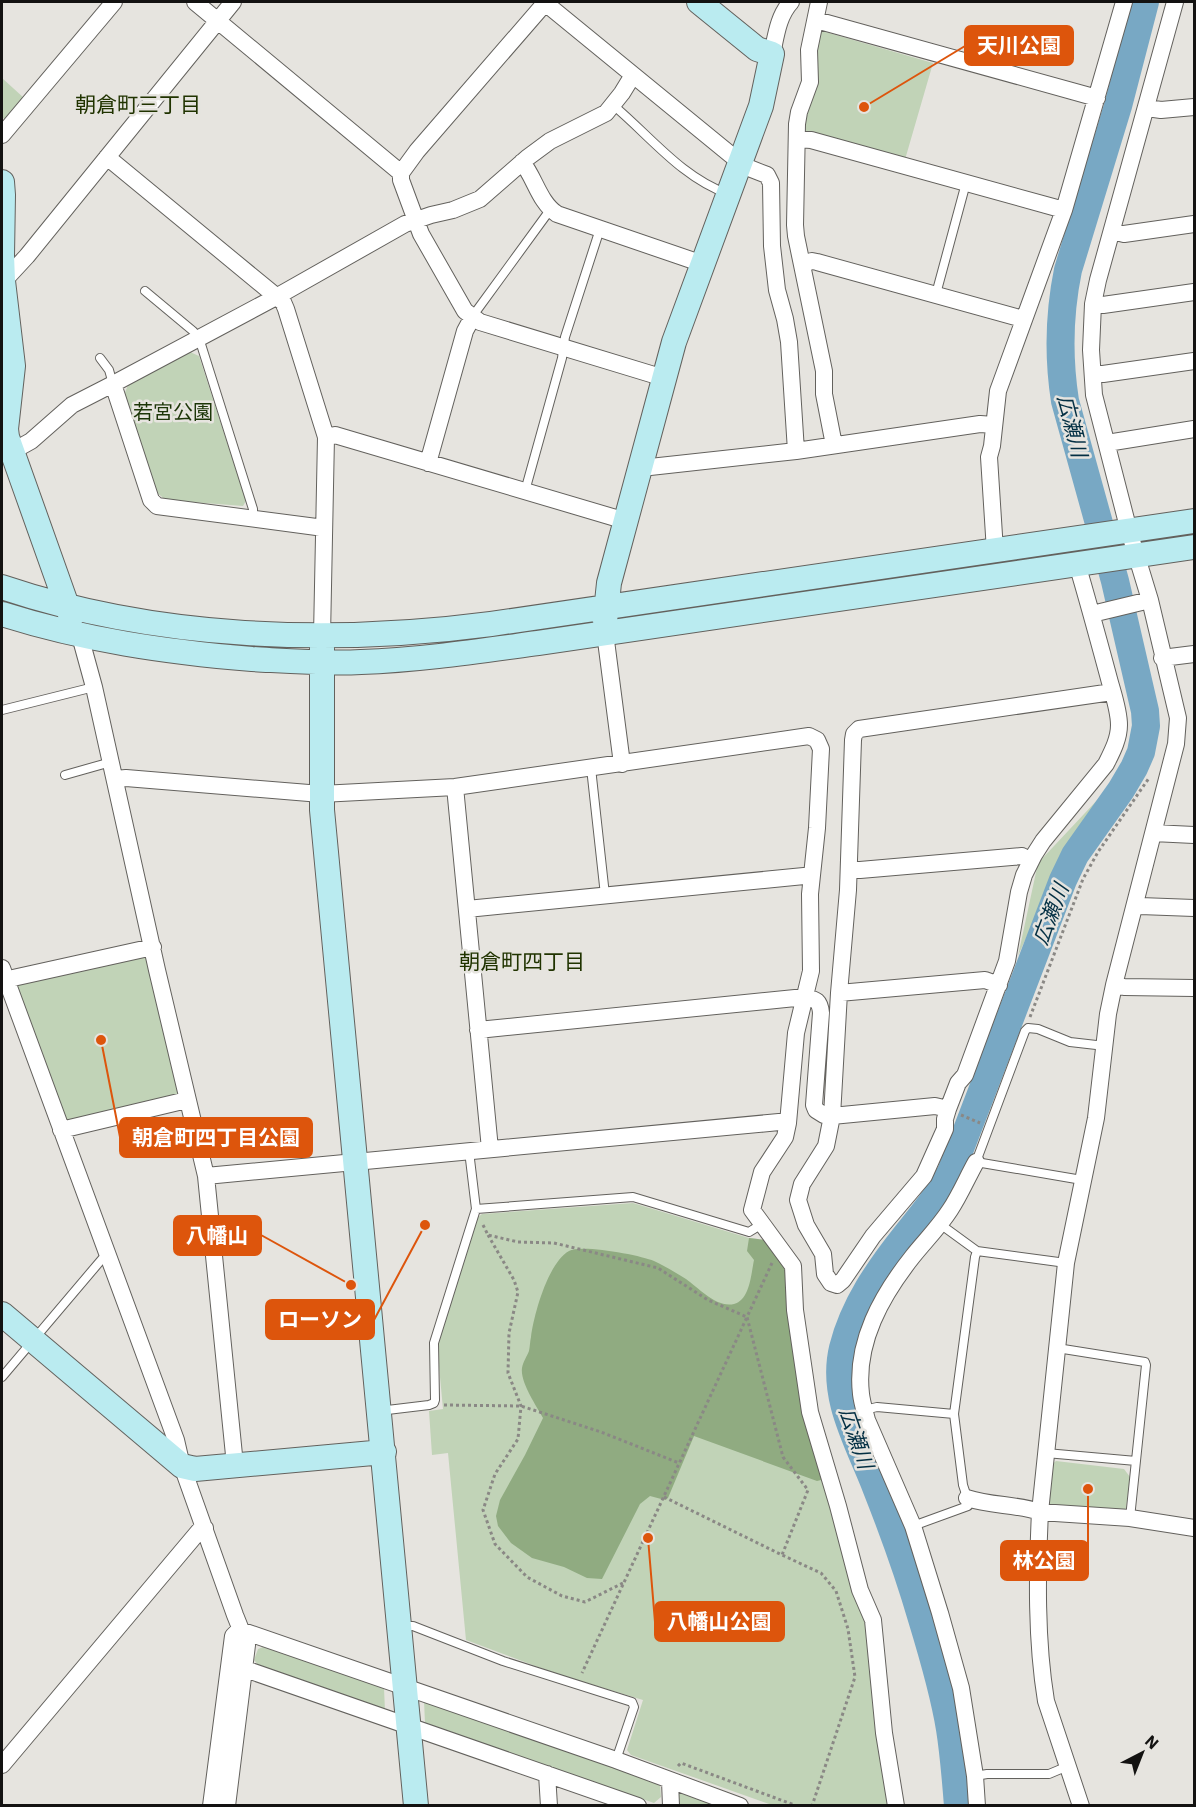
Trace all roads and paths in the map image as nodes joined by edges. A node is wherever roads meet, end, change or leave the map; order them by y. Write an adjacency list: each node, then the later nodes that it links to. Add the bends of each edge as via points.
1 (114, 2): 18 (street)
2 (195, 2): 10 (street)
3 (233, 2): 10 (street)
4 (545, 2): 13 (street); 23 (street)
5 (699, 2): 12 (street, via 757,49)
6 (791, 2): 12 (street, via 780,19)
7 (819, 2): 11 (street)
8 (1124, 2): 14 (street)
9 (1175, 2): 17 (street)
10 (218, 20): 20 (street); 23 (street)
11 (816, 20): 14 (street); 19 (street, via 809,50 810,82 800,112)
12 (772, 54): 22 (street, via 761,106)
13 (633, 75): 15 (street); 22 (street)
14 (1097, 98): 28 (street)
15 (613, 105): 21 (street); 26 (lane, via 692,176)
16 (1194, 107): 17 (street)
17 (1147, 108): 32 (street)
18 (2, 135)
19 (797, 139): 25 (street); 34 (street, via 795,225)
20 (107, 157): 35 (street); 39 (street)
21 (522, 162): 27 (street); 29 (street, via 480,199)
22 (741, 163): 26 (street); 56 (street, via 767,175 771,183 772,246 789,342)
23 (400, 173): 29 (street)
24 (2, 182): 35 (street)
25 (966, 183): 28 (street); 38 (lane)
26 (728, 194): 33 (street)
27 (550, 210): 31 (street); 41 (lane)
28 (1064, 210): 42 (street)
29 (415, 220): 39 (street); 41 (street)
30 (1194, 224): 32 (street, via 1124,234)
31 (600, 229): 33 (street); 44 (lane)
32 (1112, 231): 40 (street)
33 (703, 264): 48 (street)
34 (802, 264): 38 (street, via 817,262); 54 (street, via 824,371 824,394)
35 (2, 282): 55 (street, via 13,366 6,429)
36 (145, 291): 43 (lane)
37 (1194, 292): 40 (street)
38 (936, 294): 42 (street)
39 (276, 297): 43 (street); 52 (street, via 286,309)
40 (1094, 304): 47 (street)
41 (472, 318): 44 (street); 57 (street)
42 (1023, 319): 50 (street, via 998,391)
43 (199, 338): 49 (street); 60 (lane)
44 (563, 348): 48 (street); 59 (lane)
45 (100, 358): 49 (lane)
46 (1194, 361): 47 (street)
47 (1093, 374): 53 (street)
48 (664, 378): 58 (street)
49 (113, 384): 55 (street, via 72,405 31,441); 60 (street, via 154,504)
50 (994, 425): 54 (street); 66 (street, via 989,457)
51 (1194, 429): 53 (street)
52 (326, 436): 57 (street, via 335,435); 63 (street)
53 (1107, 443): 64 (street)
54 (834, 445): 56 (street)
55 (13, 451): 71 (street)
56 (796, 451): 58 (street)
57 (428, 463): 59 (street)
58 (641, 468): 61 (street)
59 (525, 492): 61 (street)
60 (253, 519): 63 (street)
61 (626, 521): 72 (street)
62 (1194, 521): 64 (street)
63 (324, 528): 77 (street)
64 (1124, 531): 66 (street); 67 (street)
65 (1194, 547): 67 (street)
66 (995, 551): 72 (street)
67 (1130, 555): 68 (street); 70 (street)
68 (1084, 563): 73 (street); 75 (street)
69 (2, 587): 71 (street)
70 (1142, 601): 73 (street); 79 (street)
71 (66, 605): 76 (street); 77 (street, via 161,624)
72 (606, 607): 75 (street); 77 (street, via 434,631)
73 (1097, 612): 82 (street)
74 (2, 614): 76 (street)
75 (605, 633): 80 (street, via 435,656); 85 (street)
76 (80, 636): 80 (street, via 187,654); 81 (street)
77 (322, 636): 80 (street)
78 (1194, 654): 79 (street)
79 (1162, 658): 92 (street, via 1178,731)
80 (321, 663): 91 (street)
81 (94, 687): 83 (lane); 84 (street)
82 (1112, 692): 94 (street, via 1119,722 1113,751); 95 (street, via 859,729 853,740)
83 (2, 710)
84 (111, 762): 88 (lane); 89 (street)
85 (622, 764): 86 (street); 96 (street, via 814,738 821,749)
86 (591, 768): 90 (street); 97 (lane)
87 (1152, 774): 108 (path, via 1083,879)
88 (65, 775)
89 (115, 779): 91 (street); 101 (street)
90 (455, 787): 91 (street); 100 (street)
91 (321, 794): 119 (street)
92 (1153, 833): 93 (street); 98 (street)
93 (1194, 835)
94 (1031, 861): 95 (street, via 1022,856); 103 (street, via 1019,892)
95 (849, 869): 106 (street)
96 (811, 877): 97 (street); 107 (street, via 812,964)
97 (605, 895): 100 (street)
98 (1135, 904): 99 (street); 104 (street)
99 (1194, 908)
100 (467, 909): 109 (street)
101 (153, 947): 102 (street); 111 (street)
102 (3, 978): 116 (street)
103 (999, 985): 106 (street, via 984,980); 112 (street, via 965,1075 958,1083)
104 (1114, 985): 105 (street); 110 (street)
105 (1194, 988)
106 (839, 993): 113 (street)
107 (805, 997): 109 (street); 113 (street, via 820,1005 814,1105 819,1113); 114 (street, via 796,1033)
108 (1028, 1028): 110 (lane, via 1070,1042); 120 (lane)
109 (478, 1030): 117 (street)
110 (1105, 1046): 122 (street, via 1096,1118)
111 (188, 1100): 116 (street); 121 (street)
112 (951, 1110): 113 (street, via 935,1106); 113 (street, via 924,1176 837,1285 826,1278 823,1254 806,1225 798,1200 802,1184 826,1146); 115 (path)
113 (832, 1116)
114 (788, 1123): 117 (street); 124 (street, via 785,1137 762,1172 753,1206)
115 (985, 1125)
116 (61, 1130): 129 (street)
117 (490, 1149): 118 (street)
118 (469, 1151): 119 (street); 123 (lane)
119 (354, 1162): 121 (street); 139 (street)
120 (976, 1162): 122 (lane); 125 (street)
121 (206, 1176): 145 (street)
122 (1082, 1180): 130 (street)
123 (476, 1209): 124 (lane, via 633,1197 748,1232); 126 (path); 136 (lane, via 434,1343)
124 (762, 1224): 127 (street)
125 (940, 1224): 128 (lane); 138 (street, via 907,1264 875,1314 861,1357)
126 (488, 1235): 132 (path, via 518,1242 554,1243 658,1268 708,1300); 137 (path, via 518,1292 509,1333 508,1373)
127 (779, 1247): 132 (path); 177 (street, via 793,1266 802,1365 815,1435 860,1590 873,1620)
128 (977, 1251): 130 (lane); 140 (lane)
129 (108, 1256): 133 (lane); 146 (street)
130 (1066, 1263): 134 (street)
131 (2, 1314): 133 (street)
132 (747, 1317): 144 (path); 154 (path, via 783,1457 808,1490)
133 (33, 1340): 135 (lane); 146 (street)
134 (1057, 1348): 142 (street); 143 (lane, via 1144,1362)
135 (2, 1377)
136 (434, 1403): 137 (path); 139 (lane)
137 (521, 1406): 144 (path); 155 (path, via 518,1439 495,1473 483,1510 495,1544 527,1577 562,1596 585,1602)
138 (864, 1410): 140 (lane, via 877,1407); 151 (street)
139 (379, 1411): 141 (street)
140 (954, 1414): 148 (lane)
141 (384, 1452): 145 (street); 156 (street)
142 (1046, 1453): 143 (lane); 149 (street)
143 (1136, 1461): 150 (lane)
144 (679, 1463): 147 (path)
145 (236, 1465): 146 (street, via 195,1469)
146 (182, 1466): 152 (street)
147 (664, 1497): 154 (path); 155 (path)
148 (967, 1498): 149 (street); 151 (lane, via 968,1506 964,1509)
149 (1040, 1512): 150 (street); 164 (street, via 1044,1690)
150 (1130, 1518): 153 (street)
151 (913, 1526): 166 (street, via 961,1688)
152 (205, 1528): 157 (street); 163 (street)
153 (1194, 1528)
154 (782, 1556): 176 (path, via 821,1573 836,1591 848,1629 855,1677)
155 (624, 1583): 159 (path)
156 (399, 1626): 159 (lane, via 413,1626); 160 (street)
157 (243, 1631): 158 (street, via 248,1645); 160 (street); 168 (street, via 233,1636)
158 (245, 1669): 161 (street); 169 (street)
159 (577, 1684): 162 (lane, via 632,1702)
160 (405, 1688): 161 (street); 162 (street)
161 (409, 1725): 165 (street); 170 (street)
162 (616, 1760): 167 (street)
163 (2, 1765)
164 (1068, 1766): 166 (lane, via 1049,1773); 179 (street)
165 (547, 1774): 171 (street); 172 (street)
166 (975, 1776): 178 (street)
167 (670, 1781): 173 (street); 174 (street); 175 (path, via 681,1763)
168 (211, 1806)
169 (227, 1806)
170 (416, 1806)
171 (549, 1806)
172 (638, 1806)
173 (671, 1806)
174 (740, 1806)
175 (797, 1806)
176 (812, 1806)
177 (896, 1806)
178 (977, 1806)
179 (1081, 1806)

